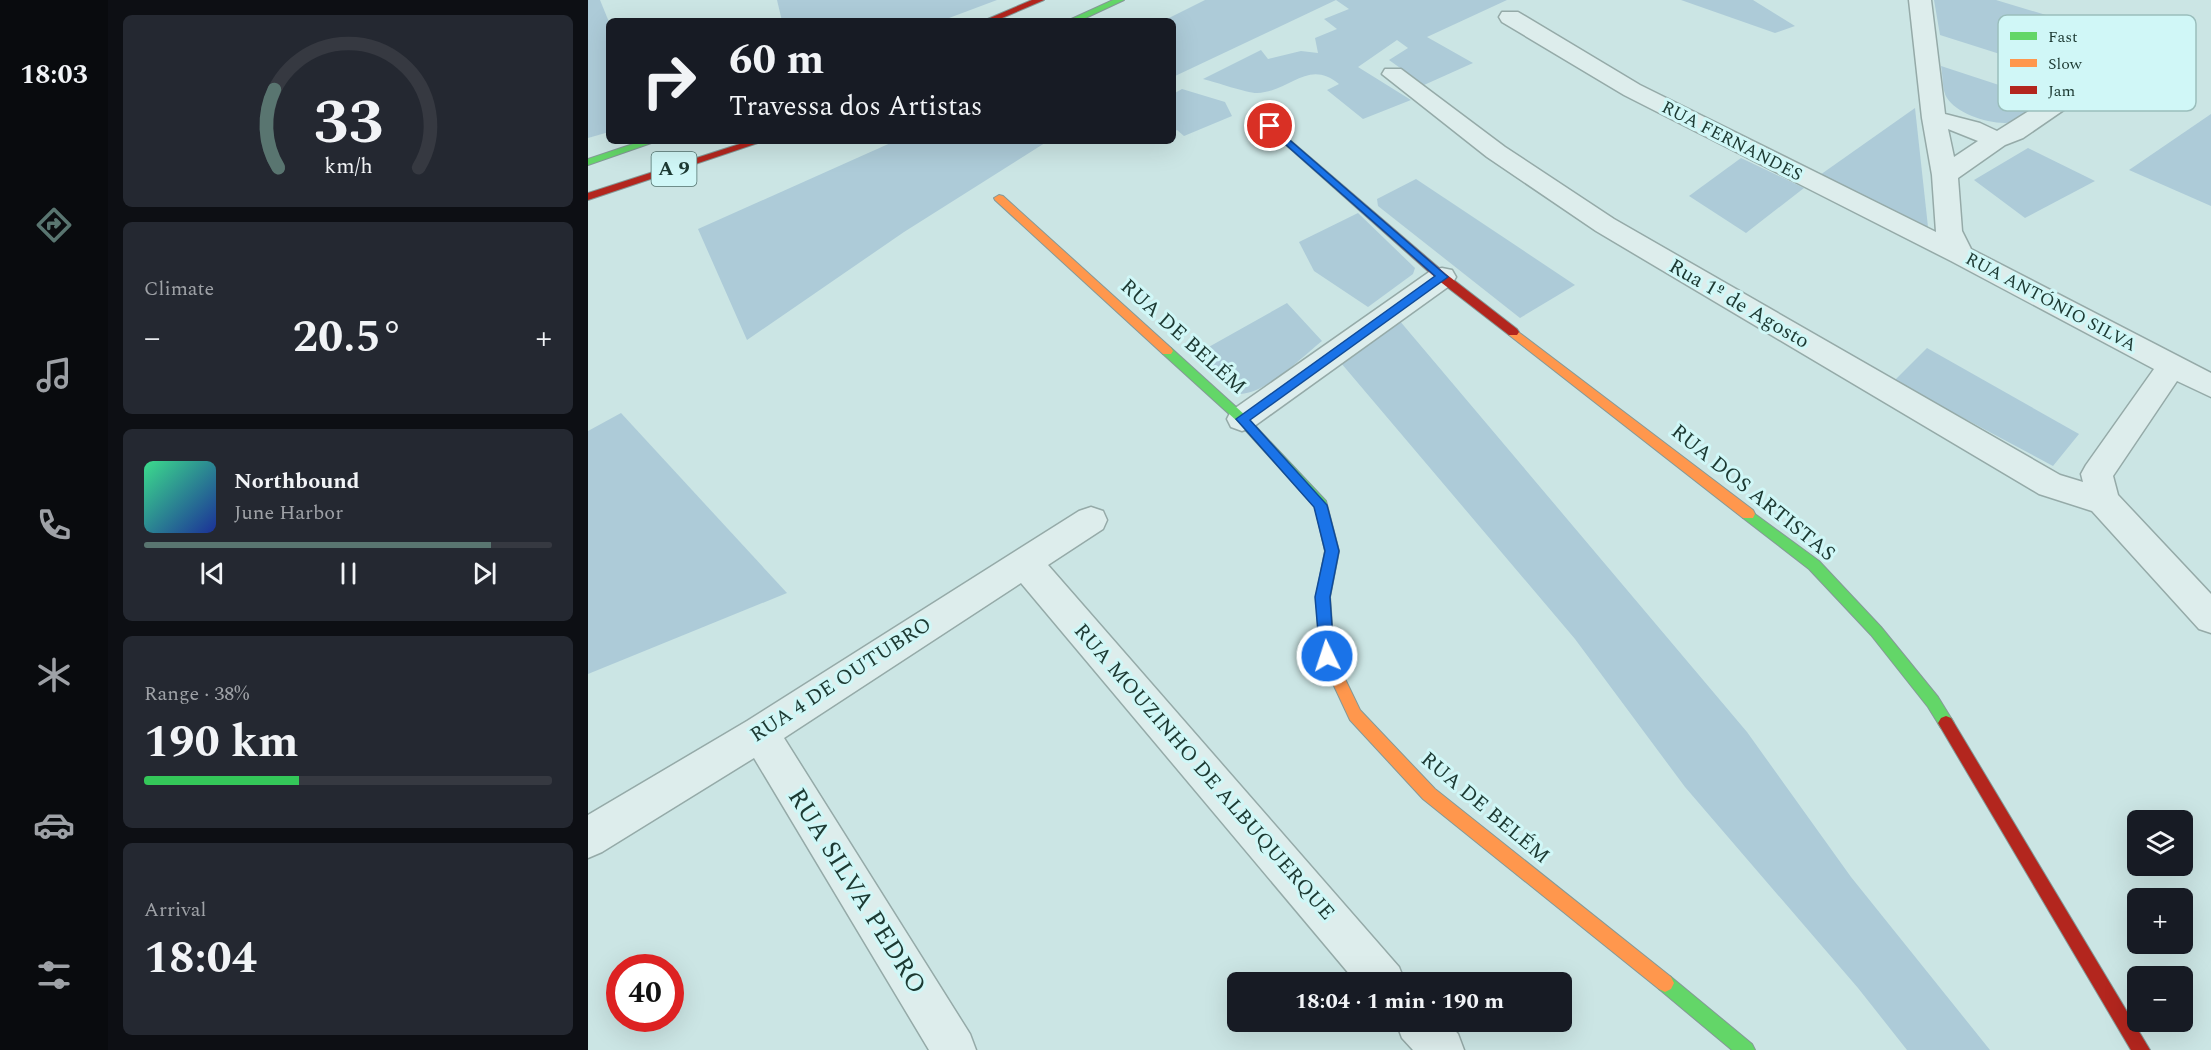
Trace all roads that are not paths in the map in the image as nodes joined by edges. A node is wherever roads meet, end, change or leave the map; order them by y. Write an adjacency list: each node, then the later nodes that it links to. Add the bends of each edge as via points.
1 (1040, 0): 5 (main road)
2 (1120, 0): 6 (main road)
3 (1920, 0): 9 (street, RUA ANTÓNIO SILVA)
4 (1510, 17): 18 (street, RUA FERNANDES, via 1632,90)
5 (995, 18)
6 (1078, 18)
7 (1394, 74): 23 (street, Rua 1º de Agosto, via 1496,152 1605,225 2050,485)
8 (2048, 111): 11 (street)
9 (1934, 118): 11 (street); 15 (street, RUA ANTÓNIO SILVA)
10 (1270, 126): 19 (main road, RUA DOS ARTISTAS)
11 (1996, 140): 15 (street)
12 (643, 144): 14 (main road, A 9)
13 (750, 144): 16 (main road, A 9)
14 (588, 162)
15 (1945, 175): 18 (street, RUA ANTÓNIO SILVA, via 1949,231)
16 (588, 197)
17 (999, 198): 22 (main road, RUA DE BELÉM)
18 (1961, 255): 20 (street, RUA ANTÓNIO SILVA)
19 (1442, 277): 22 (street); 34 (main road, RUA DOS ARTISTAS, via 1814,565 1876,631 1933,702)
20 (2172, 366): 21 (street, RUA ANTÓNIO SILVA); 23 (street, via 2097,474)
21 (2211, 386)
22 (1242, 419): 33 (main road, RUA DE BELÉM, via 1321,505 1332,551 1323,597 1327,656 1355,715 1429,794)
23 (2103, 501): 26 (street)
24 (1092, 520): 25 (street, RUA 4 DE OUTUBRO)
25 (1024, 562): 27 (street, RUA 4 DE OUTUBRO); 29 (street, RUA MOUZINHO DE ALBUQUERQUE)
26 (2211, 618)
27 (760, 733): 28 (street, RUA 4 DE OUTUBRO); 31 (street, RUA SILVA PEDRO)
28 (588, 838)
29 (1375, 972)
30 (1427, 1032): 32 (street)
31 (954, 1050)
32 (1442, 1050)
33 (1746, 1050)
34 (2141, 1050)

